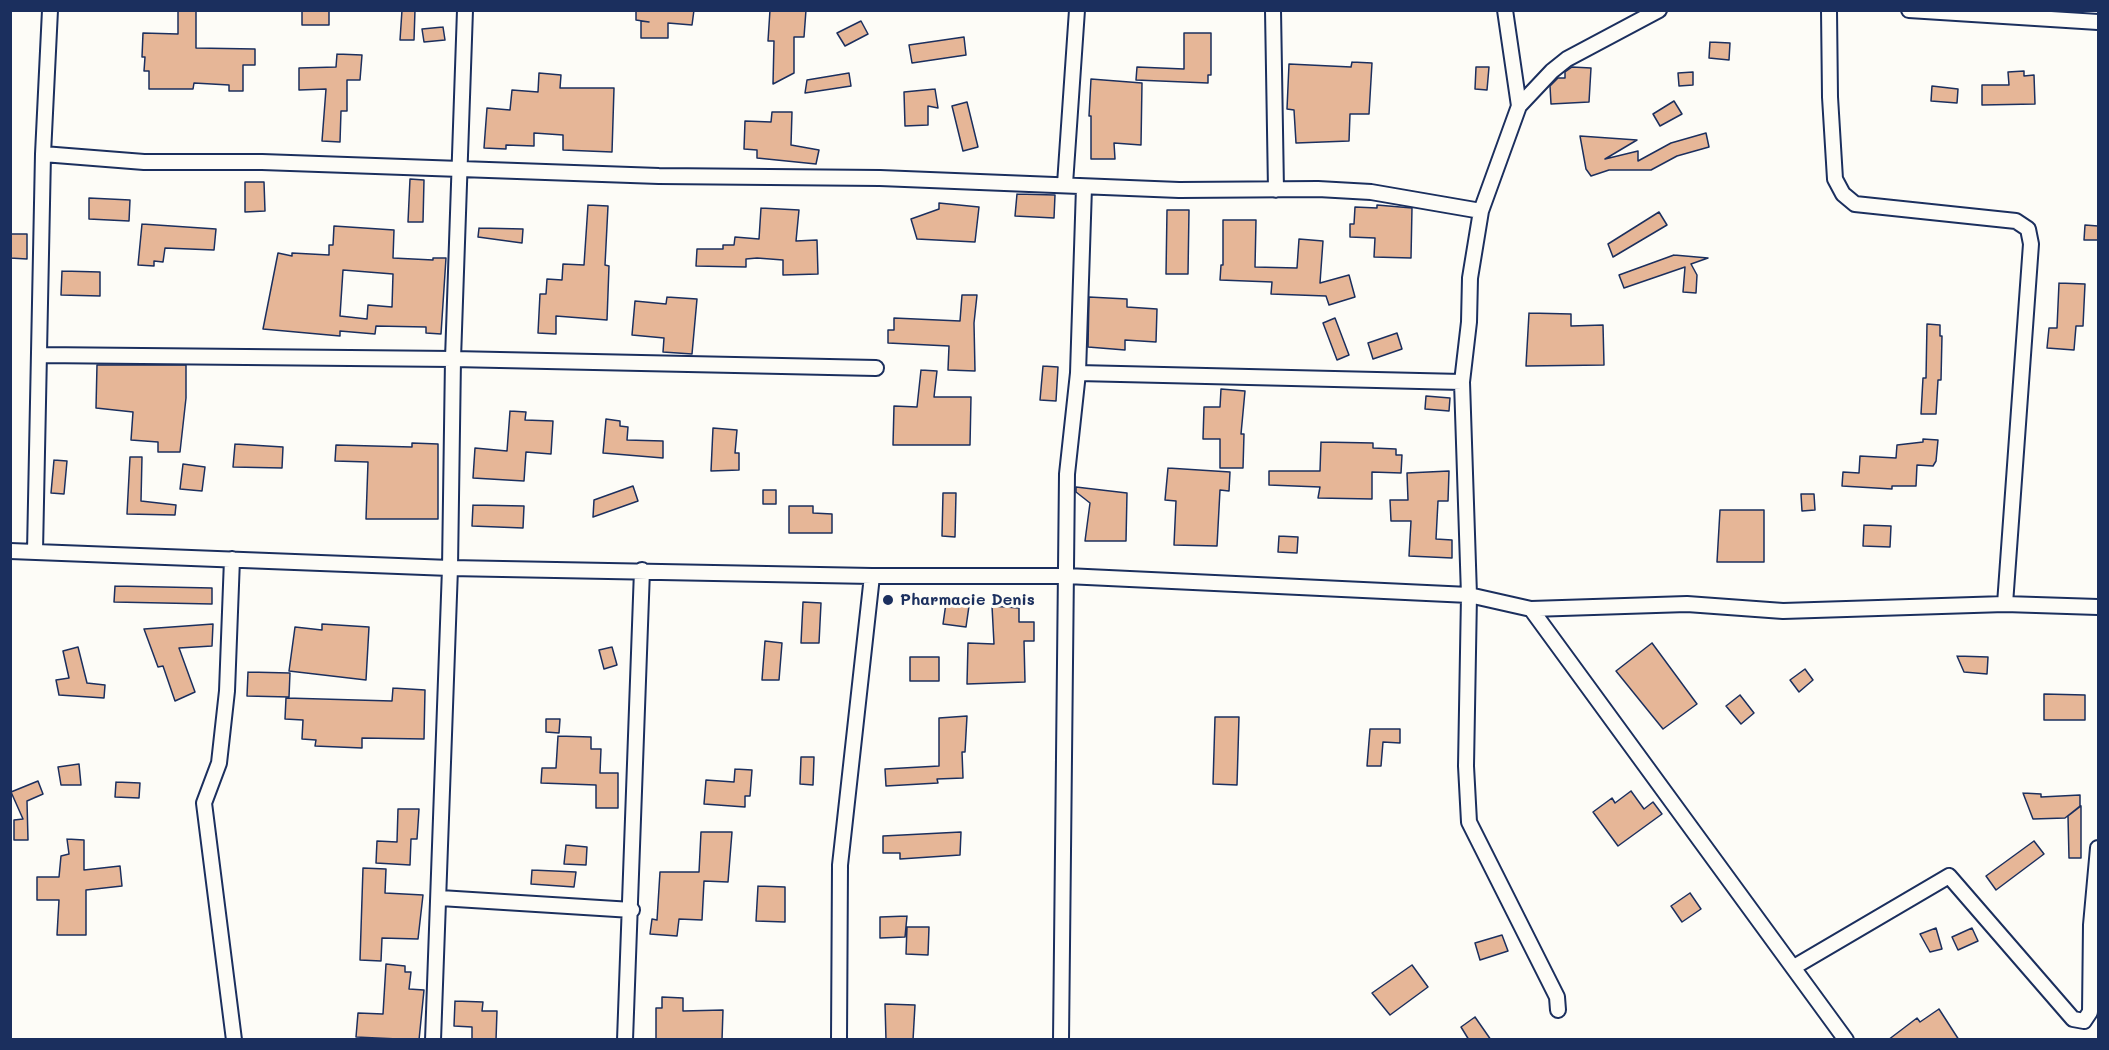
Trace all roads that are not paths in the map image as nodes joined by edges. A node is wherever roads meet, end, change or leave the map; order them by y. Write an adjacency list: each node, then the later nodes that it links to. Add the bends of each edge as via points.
1 (50, 10): 11 (street)
2 (465, 10): 12 (street)
3 (1077, 10): 13 (street)
4 (1273, 10): 15 (street)
5 (1505, 10): 10 (street)
6 (1659, 10): 10 (street, via 1567,59)
7 (1829, 10): 30 (street, via 1835,179 1842,194 1855,204 2016,220 2028,229 2031,244)
8 (1909, 10): 9 (street)
9 (2098, 22)
10 (1519, 106): 16 (street)
11 (43, 154): 12 (street, via 144,162); 17 (street)
12 (458, 169): 13 (street); 18 (street)
13 (1065, 184): 14 (street)
14 (1084, 187): 15 (street); 20 (street)
15 (1276, 190): 16 (street, via 1371,192)
16 (1481, 211): 21 (street, via 1470,278)
17 (39, 355): 18 (street); 23 (street)
18 (453, 359): 19 (street); 25 (street)
19 (876, 368)
20 (1078, 374): 21 (street); 28 (street, via 1067,474)
21 (1462, 382): 29 (street)
22 (10, 550): 23 (street)
23 (35, 552): 24 (street)
24 (232, 559): 25 (street); 38 (street, via 227,691 219,763 204,803)
25 (450, 568): 26 (street); 34 (street)
26 (642, 570): 27 (street); 35 (street)
27 (873, 576): 28 (street); 41 (street, via 840,865)
28 (1066, 576): 29 (street); 42 (street)
29 (1469, 595): 32 (street); 37 (street, via 1469,822 1557,997)
30 (2005, 604): 31 (street); 32 (street, via 1784,610 1687,604)
31 (2098, 607)
32 (1531, 609): 36 (street)
33 (2098, 848): 36 (street, via 2091,925 2090,1012 2084,1021 2073,1019 1949,876)
34 (440, 898): 35 (street); 39 (street)
35 (632, 909): 40 (street)
36 (1794, 967): 43 (street)
37 (1558, 1010)
38 (234, 1040)
39 (433, 1040)
40 (625, 1040)
41 (839, 1040)
42 (1061, 1040)
43 (1846, 1040)

